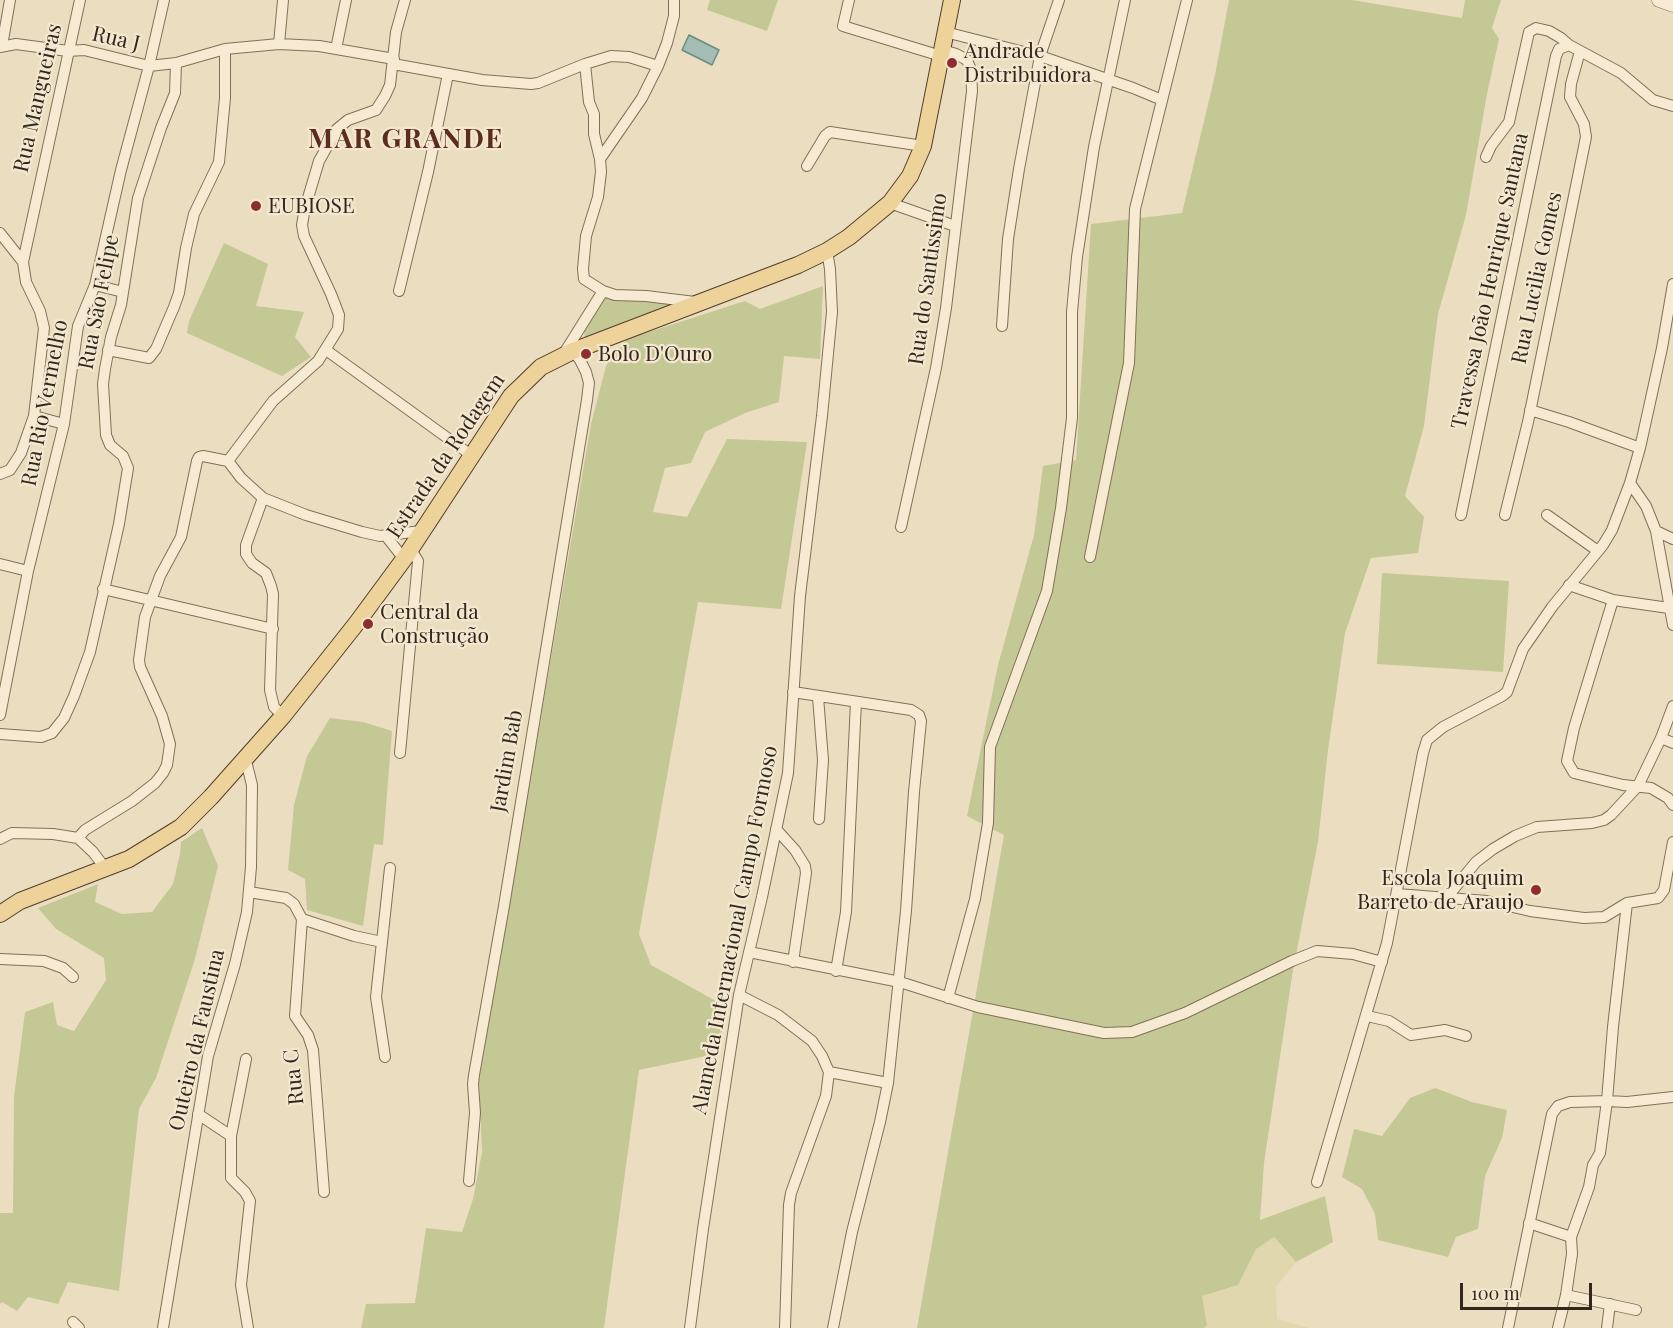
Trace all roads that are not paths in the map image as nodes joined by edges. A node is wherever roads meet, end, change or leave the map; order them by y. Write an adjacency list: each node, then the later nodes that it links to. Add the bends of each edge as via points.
1 (10, 0): 18 (street, Rua J)
2 (80, 0): 21 (street, Rua Mangueiras)
3 (164, 0): 28 (street, Rua Rio Vermelho)
4 (283, 0): 16 (street)
5 (346, 0): 20 (street)
6 (405, 0): 25 (street)
7 (674, 0): 29 (street, via 668,43)
8 (849, 0): 23 (street, Rua do Santissimo, via 843,26)
9 (952, 0): 15 (main road, Estrada da Rodagem)
10 (1059, 0): 24 (street)
11 (1125, 0): 31 (street)
12 (1187, 0): 32 (street)
13 (1659, 0): 14 (street)
14 (1673, 5)
15 (945, 32): 23 (main road, Estrada da Rodagem); 24 (street)
16 (279, 44): 19 (street); 20 (street)
17 (1569, 45): 22 (street); 35 (street, via 1549,31 1536,28 1529,32 1509,122); 62 (street, Travessa João Henrique Santana, via 1559,49 1556,56)
18 (1, 47): 21 (street, Rua J, via 16,44)
19 (225, 49): 26 (street); 50 (street, via 219,162 194,214 174,307 149,358)
20 (336, 49): 25 (street)
21 (68, 51): 28 (street, Rua J, via 84,50); 42 (street, Rua Mangueiras)
22 (1580, 51): 33 (street, via 1621,74 1653,100); 53 (street, Rua Lucilia Gomes, via 1570,97 1586,137)
23 (942, 53): 34 (main road, Estrada da Rodagem); 39 (street, Rua do Santissimo, via 963,57 971,70 972,91)
24 (1040, 56): 31 (street); 49 (street, via 1008,239)
25 (393, 62): 30 (street); 51 (street, via 390,85 376,110 343,124 329,141 304,208 303,236 339,315 338,329)
26 (176, 63): 28 (street); 47 (street, Rua São Felipe, via 175,93 138,198)
27 (585, 64): 29 (street, via 618,55); 30 (street, via 531,84); 36 (street)
28 (149, 66): 44 (street, Rua Rio Vermelho)
29 (658, 66): 36 (street, via 642,98)
30 (448, 74): 45 (street)
31 (1107, 79): 32 (street); 117 (street, via 1077,257 1072,312 1072,418 1047,591 990,747 988,823 975,899)
32 (1162, 100): 72 (street, via 1135,209 1129,363)
33 (1673, 106)
34 (923, 146): 37 (street, via 832,131); 38 (main road, Estrada da Rodagem, via 910,176)
35 (1486, 157)
36 (600, 159): 46 (street, via 600,185 588,228 583,269 584,279)
37 (807, 166)
38 (890, 203): 39 (street); 41 (main road, Estrada da Rodagem)
39 (955, 226): 65 (street, Rua do Santissimo, via 936,368)
40 (0, 233): 42 (street)
41 (827, 251): 48 (main road, Estrada da Rodagem); 82 (street, Alameda Internacional Campo Formoso, via 832,312 805,539)
42 (23, 262): 54 (street, Rua Mangueiras, via 26,282 44,328)
43 (1673, 284): 56 (street)
44 (95, 285): 47 (street); 55 (street, Rua Rio Vermelho, via 78,326)
45 (399, 291)
46 (603, 291): 48 (street); 52 (street)
47 (123, 292): 50 (street, Rua São Felipe)
48 (701, 303): 52 (main road, Estrada da Rodagem)
49 (1002, 326)
50 (108, 350): 76 (street, Rua São Felipe, via 103,384 106,435 128,468)
51 (326, 350): 57 (street); 58 (street, via 273,401)
52 (567, 353): 57 (main road, Estrada da Rodagem, via 527,378); 128 (street, Jardim Bab, via 580,360 586,372 587,400 474,1075)
53 (1530, 410): 56 (street); 63 (street, Rua Lucilia Gomes)
54 (34, 416): 55 (street); 59 (street, Rua Mangueiras, via 21,453 10,470)
55 (64, 424): 74 (street, Rua Rio Vermelho)
56 (1640, 448): 60 (street)
57 (471, 455): 66 (main road, Estrada da Rodagem)
58 (228, 461): 61 (street); 78 (street, via 203,456 197,461 179,542)
59 (0, 474)
60 (1630, 483): 67 (street, via 1646,506); 70 (street, via 1612,530)
61 (263, 498): 68 (street, via 341,526); 81 (street, via 246,554 269,578)
62 (1461, 515)
63 (1505, 515)
64 (1547, 515): 70 (street)
65 (901, 527)
66 (421, 531): 68 (street); 71 (main road, Estrada da Rodagem)
67 (1656, 531): 69 (street); 79 (street)
68 (386, 536): 71 (street)
69 (1673, 539)
70 (1598, 551): 75 (street)
71 (407, 553): 87 (main road, Estrada da Rodagem); 91 (street, via 418,561)
72 (1090, 557)
73 (0, 564): 74 (street)
74 (28, 571): 86 (street, Rua Rio Vermelho)
75 (1569, 585): 77 (street); 103 (street, via 1523,649 1507,692 1443,727 1428,740)
76 (103, 589): 78 (street); 88 (street, Rua São Felipe, via 90,652 64,718 48,736)
77 (1613, 600): 79 (street); 93 (street, via 1567,761 1574,773)
78 (150, 601): 81 (street); 97 (street, via 139,660 170,744 167,765 154,783)
79 (1668, 608): 80 (street)
80 (1673, 622)
81 (273, 629): 87 (street, via 270,690 274,707)
82 (793, 692): 83 (street); 96 (street, Alameda Internacional Campo Formoso, via 788,773)
83 (818, 697): 84 (street); 95 (street, via 824,760)
84 (856, 702): 113 (street, via 846,903); 115 (street, via 911,710 921,721)
85 (1673, 706): 89 (street)
86 (0, 715)
87 (283, 716): 92 (main road, Estrada da Rodagem)
88 (0, 734)
89 (1661, 738): 90 (street); 93 (street)
90 (1673, 743)
91 (400, 753)
92 (246, 760): 100 (main road, Estrada da Rodagem, via 181,827 129,859); 102 (street, Outeiro da Faustina, via 252,785)
93 (1638, 786): 94 (street, via 1651,788); 104 (street, via 1604,820 1537,826 1515,836 1476,862)
94 (1673, 805)
95 (819, 819)
96 (776, 829): 109 (street, Alameda Internacional Campo Formoso); 111 (street, via 806,866)
97 (78, 838): 98 (street, via 12,833); 100 (street)
98 (0, 839)
99 (1673, 842): 105 (street, via 1664,890 1658,898)
100 (105, 868): 106 (main road, Estrada da Rodagem, via 20,901)
101 (390, 868): 108 (street)
102 (249, 892): 107 (street, via 286,898); 126 (street, Outeiro da Faustina, via 239,948 208,1056)
103 (1397, 894): 104 (street); 112 (street)
104 (1448, 897): 105 (street, via 1591,919 1604,917)
105 (1627, 903): 125 (street)
106 (0, 914)
107 (302, 919): 108 (street); 130 (street, Rua C, via 295,1016 313,1050)
108 (382, 942): 120 (street, via 376,997)
109 (749, 952): 111 (street); 116 (street, Alameda Internacional Campo Formoso)
110 (0, 959): 114 (street, via 44,961)
111 (793, 962): 113 (street)
112 (1382, 962): 117 (street, via 1353,954 1317,951 1185,1014 1118,1033 1088,1031); 118 (street)
113 (836, 971): 115 (street)
114 (73, 976)
115 (900, 982): 117 (street); 123 (street)
116 (739, 995): 122 (street, via 778,1015 813,1041); 138 (street, Alameda Internacional Campo Formoso)
117 (948, 998)
118 (1367, 1016): 119 (street, via 1389,1021 1411,1035 1445,1030); 129 (street)
119 (1466, 1036)
120 (385, 1057)
121 (246, 1059): 127 (street)
122 (829, 1072): 123 (street); 139 (street, via 824,1102 790,1198)
123 (888, 1083): 140 (street)
124 (1673, 1097): 125 (street)
125 (1607, 1101): 131 (street, via 1570,1102 1555,1109 1548,1126); 132 (street, via 1600,1153)
126 (198, 1114): 127 (street); 136 (street, Outeiro da Faustina)
127 (231, 1136): 137 (street, via 231,1178 250,1201 241,1285)
128 (469, 1182)
129 (1317, 1182)
130 (324, 1192)
131 (1529, 1223): 132 (street); 141 (street)
132 (1571, 1237): 133 (street)
133 (1566, 1295): 134 (street); 142 (street)
134 (1610, 1304): 135 (street); 143 (street)
135 (1636, 1310)
136 (163, 1328)
137 (248, 1328)
138 (690, 1328)
139 (784, 1328)
140 (833, 1328)
141 (1508, 1328)
142 (1558, 1328)
143 (1607, 1328)

